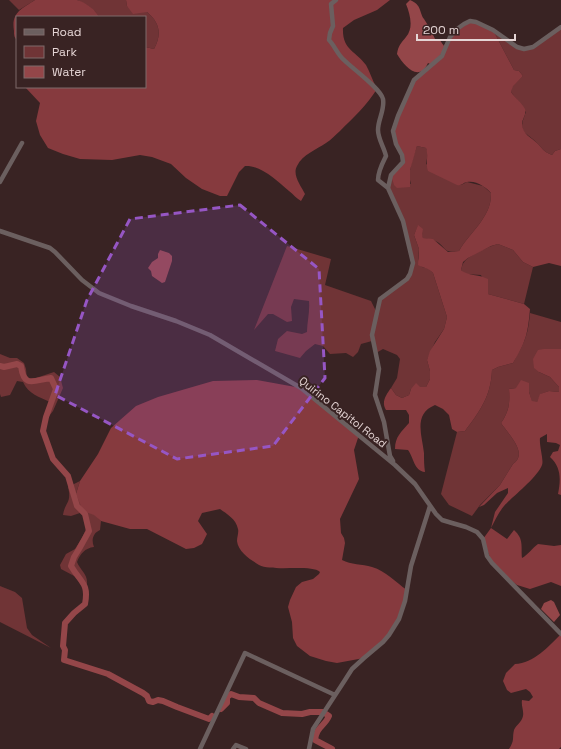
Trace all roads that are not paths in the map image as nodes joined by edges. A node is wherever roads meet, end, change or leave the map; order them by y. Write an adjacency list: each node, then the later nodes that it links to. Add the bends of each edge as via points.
1 (336, 0): 5 (street, via 332,4 333,26 330,40 338,54 376,89 383,100 378,128 386,156 378,180)
2 (561, 27): 5 (street, via 533,47 524,49 476,22 470,21 457,29 450,37 442,56 414,80 402,106 393,131 403,162 391,175)
3 (22, 143): 4 (street)
4 (0, 182)
5 (388, 188): 7 (street, via 406,231 413,263 410,274 401,284 380,299 372,336 379,369 375,395 384,422 390,456)
6 (0, 230): 7 (street, Quirino Capitol Road, via 50,248 99,293 180,322 241,352 301,388)
7 (395, 465): 8 (street, Quirino Capitol Road, via 415,484)
8 (430, 506): 9 (street, Quirino Capitol Road, via 442,520 466,526 477,532 483,539 487,556 492,563); 10 (street, via 411,566 400,619 383,642 352,669)
9 (561, 634)
10 (335, 695): 11 (street, via 245,653); 14 (street, via 312,729)
11 (200, 749)
12 (232, 749): 13 (street, via 236,745)
13 (246, 749)
14 (309, 749)

